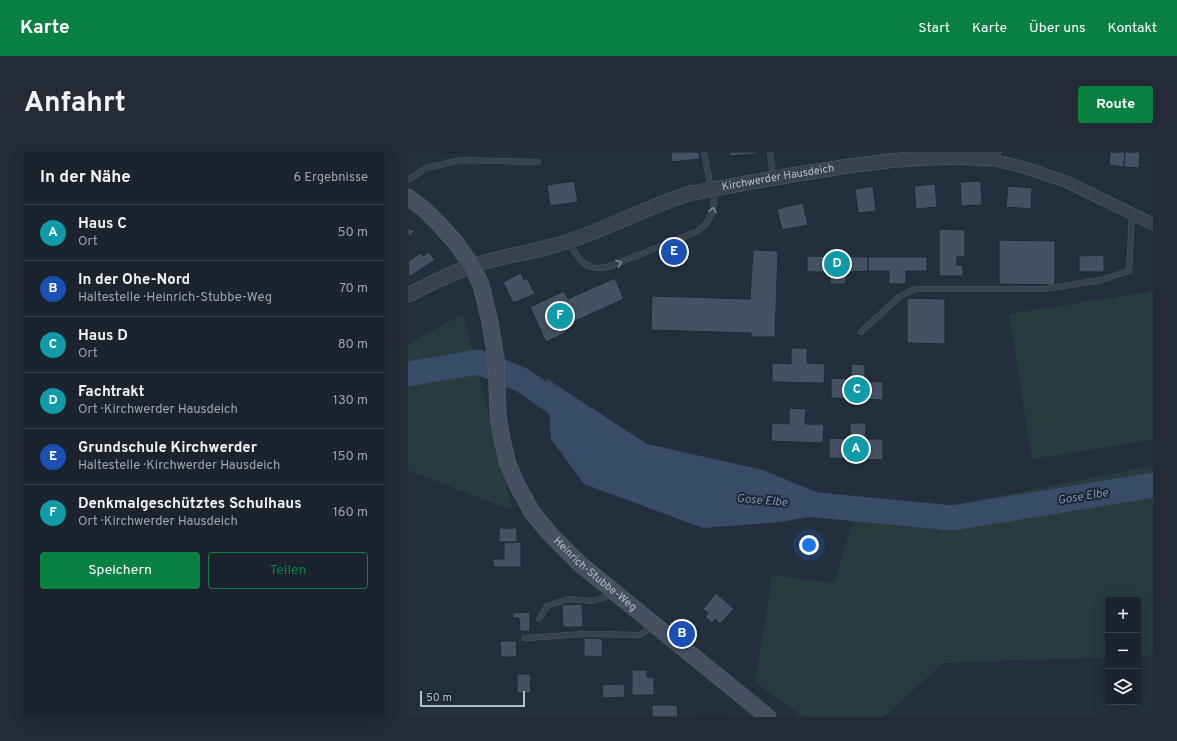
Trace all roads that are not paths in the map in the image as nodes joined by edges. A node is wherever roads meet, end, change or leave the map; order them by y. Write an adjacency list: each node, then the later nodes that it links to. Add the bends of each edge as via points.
1 (704, 152): 7 (lane)
2 (770, 152): 5 (lane)
3 (992, 156): 5 (street, Kirchwerder Hausdeich, via 863,163); 9 (street, Kirchwerder Hausdeich, via 1067,182)
4 (538, 162): 6 (lane, via 461,160 426,168)
5 (774, 178): 7 (street, Kirchwerder Hausdeich)
6 (408, 180)
7 (712, 189): 11 (street, Kirchwerder Hausdeich, via 672,199); 11 (lane, one-way to 7, via 579,259 590,268 602,269 611,266 703,227 713,210)
8 (408, 197): 12 (main road, via 440,225)
9 (1132, 214): 10 (street, Kirchwerder Hausdeich); 14 (lane, via 1129,271 1102,280 1045,289 915,289 899,297)
10 (1153, 224)
11 (569, 242): 12 (street, Kirchwerder Hausdeich)
12 (472, 266): 13 (street, Kirchwerder Hausdeich); 15 (main road, Heinrich-Stubbe-Weg, via 486,302 496,358 498,416 508,464 517,485 532,512 550,534 580,564)
13 (408, 295)
14 (861, 332)
15 (616, 593): 16 (lane, via 593,601 568,600 547,606); 17 (main road, Heinrich-Stubbe-Weg)
16 (539, 619)
17 (655, 625): 18 (lane, via 640,635 584,634); 19 (main road, Heinrich-Stubbe-Weg)
18 (525, 638)
19 (768, 717)

